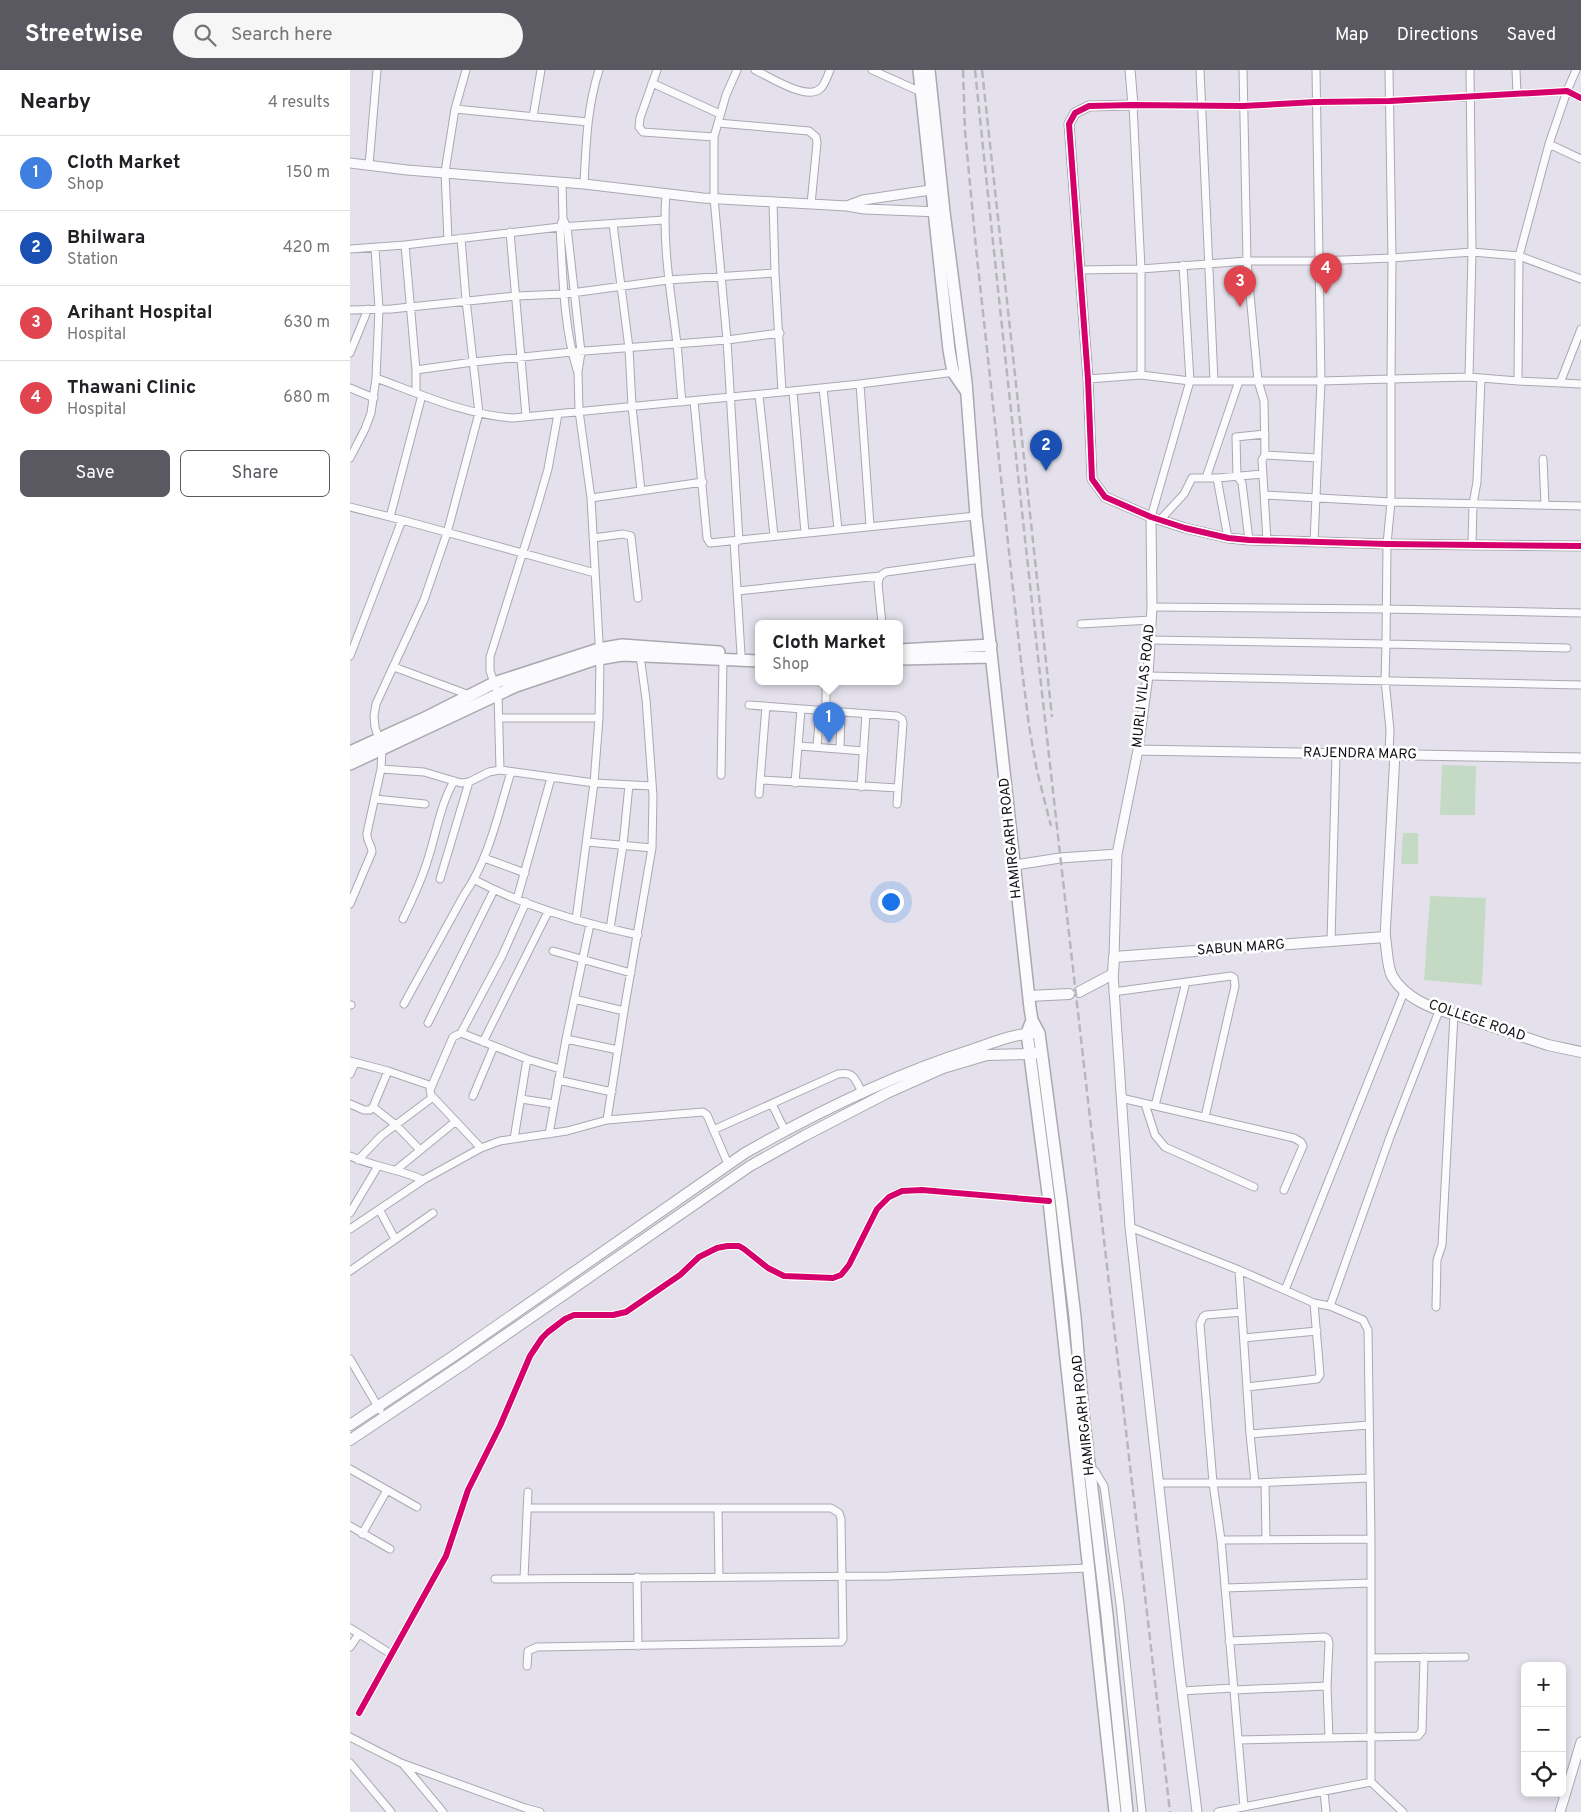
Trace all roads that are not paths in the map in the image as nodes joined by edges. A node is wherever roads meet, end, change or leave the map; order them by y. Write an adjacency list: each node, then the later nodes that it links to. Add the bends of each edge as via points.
1 (377, 70): 40 (street)
2 (466, 70): 31 (street)
3 (541, 70): 33 (street)
4 (598, 70): 34 (street)
5 (657, 70): 20 (street)
6 (737, 70): 32 (street)
7 (755, 70): 8 (street, via 804,93 821,88)
8 (830, 70)
9 (872, 70): 22 (street)
10 (919, 70): 22 (main road)
11 (929, 70): 44 (main road)
12 (1130, 70): 28 (street)
13 (1200, 70): 29 (street)
14 (1243, 70): 30 (street)
15 (1316, 70): 27 (street)
16 (1389, 70): 26 (street)
17 (1470, 70): 24 (street)
18 (1516, 70): 23 (street)
19 (1576, 70): 21 (street)
20 (652, 83): 32 (street); 36 (street, via 640,118 639,127 643,132)
21 (1567, 91): 23 (street); 25 (street); 37 (street)
22 (921, 92): 44 (main road)
23 (1516, 94): 24 (street)
24 (1470, 96): 26 (street); 60 (street)
25 (1581, 98)
26 (1390, 101): 27 (street); 62 (street)
27 (1316, 102): 30 (street); 64 (street)
28 (1133, 105): 29 (street); 67 (street); 68 (street, via 1089,106 1075,113 1070,124)
29 (1202, 106): 30 (street); 65 (street)
30 (1243, 106): 63 (street)
31 (455, 109): 33 (street); 41 (street)
32 (720, 114): 35 (street)
33 (533, 117): 34 (street)
34 (588, 122): 43 (street)
35 (718, 123): 36 (street); 48 (street, via 809,131 816,136 818,144)
36 (714, 137): 46 (street)
37 (1550, 144): 38 (street); 61 (street)
38 (1581, 159)
39 (350, 163): 40 (street)
40 (369, 165): 41 (street)
41 (445, 172): 42 (street); 56 (street)
42 (562, 182): 43 (street); 53 (street)
43 (584, 184): 45 (street)
44 (937, 189): 49 (street, via 863,200); 50 (main road)
45 (666, 194): 46 (street); 51 (street)
46 (714, 198): 47 (street); 70 (street)
47 (773, 202): 48 (street); 69 (street)
48 (811, 204): 49 (street)
49 (847, 206): 50 (street)
50 (939, 212): 93 (main road, via 949,350)
51 (664, 220): 52 (street); 72 (street)
52 (613, 224): 53 (street); 73 (street)
53 (564, 227): 54 (street); 74 (street); 75 (street)
54 (510, 232): 55 (street); 76 (street)
55 (460, 238): 56 (street); 77 (street)
56 (448, 240): 57 (street)
57 (405, 245): 58 (street); 78 (street)
58 (374, 248): 59 (street); 79 (street)
59 (350, 249)
60 (1472, 252): 61 (street); 62 (street); 96 (street)
61 (1519, 256): 71 (street); 106 (street)
62 (1392, 258): 64 (street); 100 (street)
63 (1248, 260): 64 (street); 65 (street); 104 (street)
64 (1318, 261): 105 (street)
65 (1209, 263): 66 (street); 102 (street)
66 (1184, 266): 67 (street); 101 (street)
67 (1141, 269): 68 (street); 95 (street)
68 (1079, 270): 99 (street)
69 (775, 274): 70 (street); 83 (street)
70 (721, 276): 72 (street); 84 (street)
71 (1581, 279)
72 (668, 280): 73 (street); 85 (street)
73 (620, 286): 74 (street); 86 (street)
74 (576, 292): 75 (street); 88 (street)
75 (564, 294): 76 (street); 87 (street)
76 (516, 296): 77 (street); 90 (street)
77 (466, 300): 78 (street); 91 (street)
78 (410, 307): 79 (street); 92 (street)
79 (379, 309): 81 (street); 97 (street)
80 (350, 310): 81 (street)
81 (368, 310): 89 (street)
82 (1581, 329): 107 (street)
83 (780, 333): 84 (street); 112 (street)
84 (727, 340): 85 (street); 116 (street)
85 (677, 344): 86 (street); 119 (street)
86 (629, 348): 88 (street); 120 (street)
87 (572, 352): 88 (street); 90 (street); 94 (street)
88 (581, 352): 94 (street)
89 (350, 353)
90 (522, 358): 91 (street); 124 (street)
91 (473, 362): 92 (street); 122 (street)
92 (416, 370): 114 (street)
93 (959, 371): 108 (street); 145 (main road, HAMIRGARH ROAD, via 966,391)
94 (578, 372): 121 (street)
95 (1141, 375): 99 (street); 101 (street)
96 (1469, 377): 98 (street); 100 (street)
97 (376, 378): 114 (street); 117 (street)
98 (1480, 378): 106 (street); 140 (street, via 1478,482)
99 (1088, 379): 146 (street, via 1092,479 1105,497)
100 (1391, 379): 105 (street); 139 (street)
101 (1190, 380): 102 (street); 146 (street)
102 (1214, 381): 103 (street)
103 (1239, 381): 104 (street); 132 (street)
104 (1258, 381): 105 (street); 125 (street, via 1264,402)
105 (1321, 381): 128 (street)
106 (1518, 381): 107 (street)
107 (1560, 383): 109 (street)
108 (860, 384): 111 (street); 148 (street)
109 (1581, 384)
110 (350, 388): 117 (street)
111 (823, 388): 113 (street); 149 (street)
112 (782, 392): 113 (street); 115 (street)
113 (793, 392): 151 (street)
114 (419, 394): 122 (street); 144 (street)
115 (759, 395): 116 (street); 152 (street)
116 (730, 397): 118 (street); 156 (street)
117 (374, 398): 127 (street, via 365,429)
118 (694, 401): 119 (street); 134 (street)
119 (682, 402): 120 (street)
120 (632, 406): 121 (street); 135 (street)
121 (579, 411): 123 (street); 137 (street)
122 (479, 413): 124 (street, via 500,418); 150 (street)
123 (558, 414): 124 (street); 162 (street, via 548,469)
124 (526, 416)
125 (1265, 434): 126 (street); 131 (street, via 1236,436)
126 (1265, 455): 128 (street); 130 (street)
127 (350, 458)
128 (1318, 458): 138 (street)
129 (1544, 459): 141 (street)
130 (1263, 474): 131 (street); 136 (street)
131 (1238, 476): 133 (street); 155 (street, via 1242,483)
132 (1206, 478): 133 (street); 146 (street, via 1192,478 1184,494)
133 (1217, 478): 154 (street)
134 (703, 482): 135 (street); 156 (street, via 707,538 710,543)
135 (641, 491): 137 (street)
136 (1265, 495): 138 (street); 157 (street)
137 (590, 498): 153 (street)
138 (1317, 498): 139 (street); 158 (street)
139 (1391, 502): 140 (street); 159 (street)
140 (1473, 504): 141 (street); 160 (street)
141 (1546, 505): 142 (street)
142 (1581, 506)
143 (350, 508): 144 (street)
144 (390, 516): 147 (street)
145 (976, 516): 148 (street); 163 (main road, HAMIRGARH ROAD)
146 (1156, 519): 154 (street); 168 (street, MURLI VILAS ROAD)
147 (402, 520): 150 (street); 181 (street)
148 (870, 526): 149 (street)
149 (838, 529): 151 (street)
150 (447, 533): 162 (street); 187 (street, via 424,600)
151 (805, 533): 152 (street)
152 (774, 536): 156 (street)
153 (593, 538): 164 (street); 167 (street, via 631,536)
154 (1228, 538): 155 (street)
155 (1249, 540): 157 (street)
156 (736, 541): 166 (street)
157 (1267, 541): 158 (street)
158 (1314, 542): 159 (street)
159 (1387, 544): 160 (street); 169 (street)
160 (1472, 545): 161 (street)
161 (1581, 546)
162 (522, 552): 164 (street); 192 (street, via 490,657)
163 (981, 559): 165 (street, via 886,572); 178 (main road, HAMIRGARH ROAD)
164 (595, 573): 179 (street)
165 (880, 576): 166 (street); 171 (street)
166 (737, 591): 180 (street)
167 (638, 598)
168 (1152, 608): 169 (street); 172 (street, MURLI VILAS ROAD)
169 (1387, 609): 170 (street); 175 (street)
170 (1581, 613)
171 (882, 620)
172 (1151, 620): 173 (street); 174 (street, MURLI VILAS ROAD)
173 (1082, 624)
174 (1150, 640): 175 (street); 188 (street, MURLI VILAS ROAD)
175 (1386, 644): 176 (street); 189 (street)
176 (1567, 648)
177 (903, 650): 178 (main road)
178 (991, 651): 184 (main road); 237 (main road, HAMIRGARH ROAD)
179 (600, 654): 180 (main road, via 622,645); 182 (main road); 192 (main road, via 516,686); 202 (street)
180 (741, 654): 183 (main road)
181 (350, 656)
182 (640, 656): 185 (main road); 225 (street)
183 (755, 656)
184 (903, 659)
185 (723, 660): 186 (main road); 217 (street)
186 (755, 661)
187 (394, 667): 193 (street); 203 (street, via 376,704 375,727)
188 (1148, 676): 189 (street); 207 (street, MURLI VILAS ROAD)
189 (1385, 680): 191 (street); 211 (street)
190 (826, 685): 198 (street)
191 (1581, 685)
192 (496, 688): 193 (main road); 194 (main road); 201 (street)
193 (471, 696): 194 (street); 203 (main road)
194 (484, 701): 203 (main road)
195 (749, 705): 196 (street)
196 (766, 706): 197 (street); 219 (street)
197 (802, 709): 198 (street); 204 (street)
198 (823, 711): 199 (street); 205 (street)
199 (842, 712): 200 (street); 206 (street)
200 (866, 714): 208 (street); 227 (street, via 902,719)
201 (500, 718): 202 (street); 215 (street)
202 (599, 718): 222 (street)
203 (380, 743): 209 (main road); 213 (main road); 214 (street)
204 (799, 746): 205 (street); 223 (street)
205 (817, 747): 206 (street)
206 (840, 750): 208 (street)
207 (1138, 750): 210 (street, RAJENDRA MARG); 235 (street, MURLI VILAS ROAD)
208 (864, 751): 226 (street)
209 (350, 752)
210 (1336, 753): 211 (street, RAJENDRA MARG); 252 (street)
211 (1392, 754): 212 (street, RAJENDRA MARG); 251 (street)
212 (1581, 758)
213 (350, 764)
214 (381, 769): 220 (street, via 424,772); 229 (street)
215 (500, 770): 216 (street); 221 (street)
216 (511, 772): 218 (street); 236 (street)
217 (721, 775)
218 (551, 778): 222 (street); 238 (street)
219 (760, 780): 223 (street); 228 (street)
220 (454, 781): 221 (street); 246 (street, via 446,796 427,865)
221 (469, 782): 239 (street)
222 (594, 783): 224 (street); 232 (street)
223 (795, 783): 226 (street)
224 (629, 785): 225 (street); 233 (street)
225 (652, 786): 234 (street)
226 (861, 787): 227 (street)
227 (898, 788): 231 (street)
228 (759, 794)
229 (375, 799): 230 (street); 244 (street, via 367,833 371,857)
230 (425, 804)
231 (897, 804)
232 (587, 842): 233 (street); 247 (street)
233 (623, 845): 234 (street); 249 (street)
234 (652, 848): 250 (street)
235 (1117, 854): 237 (street); 254 (street, MURLI VILAS ROAD)
236 (484, 858): 238 (street); 240 (street)
237 (1015, 865): 261 (main road, HAMIRGARH ROAD)
238 (525, 872): 242 (street)
239 (440, 879)
240 (475, 880): 241 (street); 263 (street)
241 (494, 890): 242 (street); 267 (street)
242 (517, 899): 243 (street)
243 (526, 902): 245 (street); 268 (street, via 502,956)
244 (350, 904)
245 (548, 912): 247 (street); 271 (street)
246 (403, 919)
247 (576, 920): 248 (street)
248 (590, 924): 249 (street); 255 (street)
249 (610, 929): 250 (street)
250 (638, 935): 256 (street)
251 (1385, 937): 252 (main road, SABUN MARG); 260 (main road, COLLEGE ROAD, via 1391,975)
252 (1331, 941): 254 (main road, SABUN MARG)
253 (553, 951): 255 (street)
254 (1114, 957): 257 (main road)
255 (582, 959): 256 (street); 262 (street)
256 (631, 973): 264 (street)
257 (1113, 974): 259 (street); 261 (main road, via 1074,993)
258 (1186, 982): 259 (street); 293 (street); 295 (street, via 1230,976 1236,986)
259 (1114, 992): 287 (street)
260 (1404, 992): 265 (main road, COLLEGE ROAD); 322 (street)
261 (1029, 996): 269 (main road, HAMIRGARH ROAD)
262 (574, 999): 264 (street); 270 (street)
263 (404, 1004)
264 (624, 1011): 273 (street)
265 (1439, 1011): 266 (main road, COLLEGE ROAD); 324 (street)
266 (1454, 1014): 274 (main road, COLLEGE ROAD, via 1548,1045); 325 (street)
267 (428, 1023)
268 (461, 1033): 271 (street); 282 (street, via 453,1037)
269 (1033, 1033): 275 (main road, HAMIRGARH ROAD); 284 (main road, via 957,1054)
270 (566, 1039): 273 (street); 278 (street)
271 (483, 1042): 272 (street)
272 (494, 1046): 276 (street); 285 (street)
273 (618, 1050): 283 (street)
274 (1581, 1052)
275 (1036, 1053): 313 (main road, HAMIRGARH ROAD); 332 (main road, via 987,1055 943,1068 887,1093 750,1166); 338 (main road, HAMIRGARH ROAD, via 1061,1199)
276 (528, 1059): 278 (street); 288 (street)
277 (352, 1062): 279 (street); 280 (street)
278 (560, 1069): 281 (street)
279 (388, 1071): 282 (street); 294 (street)
280 (350, 1074)
281 (558, 1080): 283 (street); 290 (street)
282 (432, 1086): 286 (street)
283 (612, 1092): 296 (street)
284 (863, 1094): 291 (street, via 848,1072); 300 (main road)
285 (473, 1096)
286 (433, 1097): 297 (street); 298 (street)
287 (1120, 1098): 292 (street); 317 (street)
288 (521, 1099): 290 (street); 302 (street)
289 (350, 1104): 294 (street, via 364,1110)
290 (554, 1104): 301 (street)
291 (772, 1104): 299 (street); 300 (street)
292 (1145, 1104): 293 (street); 311 (street, via 1155,1134 1165,1147)
293 (1155, 1106): 295 (street)
294 (373, 1107): 298 (street)
295 (1205, 1117): 312 (street, via 1302,1142)
296 (607, 1120): 299 (street, via 703,1112); 301 (street)
297 (456, 1121): 303 (street); 304 (street)
298 (397, 1126): 304 (street); 306 (street, via 381,1136)
299 (713, 1130): 307 (street)
300 (785, 1131): 307 (main road)
301 (549, 1134): 302 (street)
302 (514, 1139): 303 (street)
303 (481, 1148): 310 (street)
304 (420, 1150): 309 (street)
305 (350, 1156): 306 (street)
306 (358, 1160): 308 (street)
307 (728, 1164): 331 (main road)
308 (378, 1166): 309 (street); 315 (street)
309 (396, 1170): 310 (street)
310 (423, 1180): 314 (street)
311 (1254, 1187)
312 (1284, 1190)
313 (1049, 1201): 338 (main road, HAMIRGARH ROAD); 368 (street, via 902,1191 889,1197 878,1209 841,1275 833,1278 784,1276 744,1249 727,1246 700,1257 680,1276 626,1312 574,1315 565,1319 542,1338 530,1356 468,1490 446,1556)
314 (380, 1211): 318 (street); 319 (street)
315 (350, 1213)
316 (433, 1213): 319 (street)
317 (1130, 1227): 320 (street); 340 (street)
318 (350, 1229)
319 (395, 1239): 321 (street)
320 (1239, 1270): 322 (street); 326 (street)
321 (350, 1271)
322 (1284, 1290): 323 (street)
323 (1314, 1303): 324 (street); 327 (street)
324 (1330, 1306): 334 (street, via 1363,1320 1368,1330)
325 (1436, 1307)
326 (1242, 1312): 328 (street); 341 (street, via 1206,1315 1200,1324)
327 (1317, 1331): 328 (street); 330 (street, via 1321,1370 1317,1379)
328 (1244, 1338): 330 (street)
329 (350, 1359): 331 (street)
330 (1247, 1387): 335 (street)
331 (377, 1406): 332 (street); 333 (main road)
332 (384, 1417): 336 (main road)
333 (350, 1425)
334 (1370, 1425): 335 (street); 339 (street)
335 (1250, 1434): 342 (street)
336 (350, 1440)
337 (350, 1469): 344 (street)
338 (1084, 1470): 355 (main road, HAMIRGARH ROAD); 392 (main road, HAMIRGARH ROAD, via 1109,1634); 393 (street, via 1099,1476 1104,1486)
339 (1370, 1478): 343 (street); 351 (street)
340 (1158, 1483): 341 (street); 375 (street)
341 (1213, 1483): 342 (street); 353 (street)
342 (1256, 1483): 343 (street)
343 (1265, 1483): 352 (street)
344 (386, 1490): 346 (street); 350 (street)
345 (528, 1492): 347 (street)
346 (417, 1508)
347 (527, 1508): 348 (street); 359 (street)
348 (718, 1508): 356 (street, via 836,1509 841,1519); 358 (street)
349 (350, 1526): 350 (street)
350 (362, 1534): 354 (street)
351 (1371, 1538): 352 (street); 361 (street)
352 (1266, 1539): 353 (street)
353 (1221, 1540): 362 (street)
354 (390, 1549)
355 (1089, 1568): 356 (street); 391 (main road, HAMIRGARH ROAD)
356 (843, 1576): 358 (street); 366 (street, via 841,1642)
357 (637, 1577): 358 (street); 359 (street); 366 (street)
358 (719, 1577)
359 (524, 1578): 360 (street)
360 (495, 1579)
361 (1370, 1583): 362 (street); 371 (street)
362 (1225, 1588): 365 (street)
363 (350, 1628): 364 (street)
364 (358, 1634): 367 (street); 368 (street)
365 (1229, 1641): 373 (street, via 1325,1637 1329,1643); 374 (street)
366 (638, 1646): 372 (street, via 537,1647 528,1651)
367 (350, 1647)
368 (391, 1654): 376 (street)
369 (1465, 1656): 370 (street)
370 (1424, 1657): 371 (street); 377 (street, via 1422,1731 1418,1736)
371 (1371, 1658): 377 (street)
372 (527, 1666)
373 (1327, 1686): 374 (street); 379 (street)
374 (1234, 1689): 375 (street); 380 (street)
375 (1182, 1691): 394 (street)
376 (359, 1713)
377 (1372, 1736): 379 (street); 384 (street)
378 (350, 1737): 382 (street)
379 (1329, 1738): 380 (street)
380 (1238, 1740): 386 (street)
381 (1581, 1742): 398 (street)
382 (401, 1762): 387 (street); 389 (street)
383 (350, 1763): 388 (street)
384 (1371, 1782): 385 (street); 397 (street)
385 (1324, 1791): 386 (street); 396 (street)
386 (1244, 1807): 395 (street)
387 (524, 1810): 390 (street)
388 (391, 1812)
389 (443, 1812)
390 (540, 1812)
391 (1115, 1812)
392 (1127, 1812)
393 (1142, 1812)
394 (1197, 1812)
395 (1218, 1812)
396 (1326, 1812)
397 (1403, 1812)
398 (1560, 1812)

